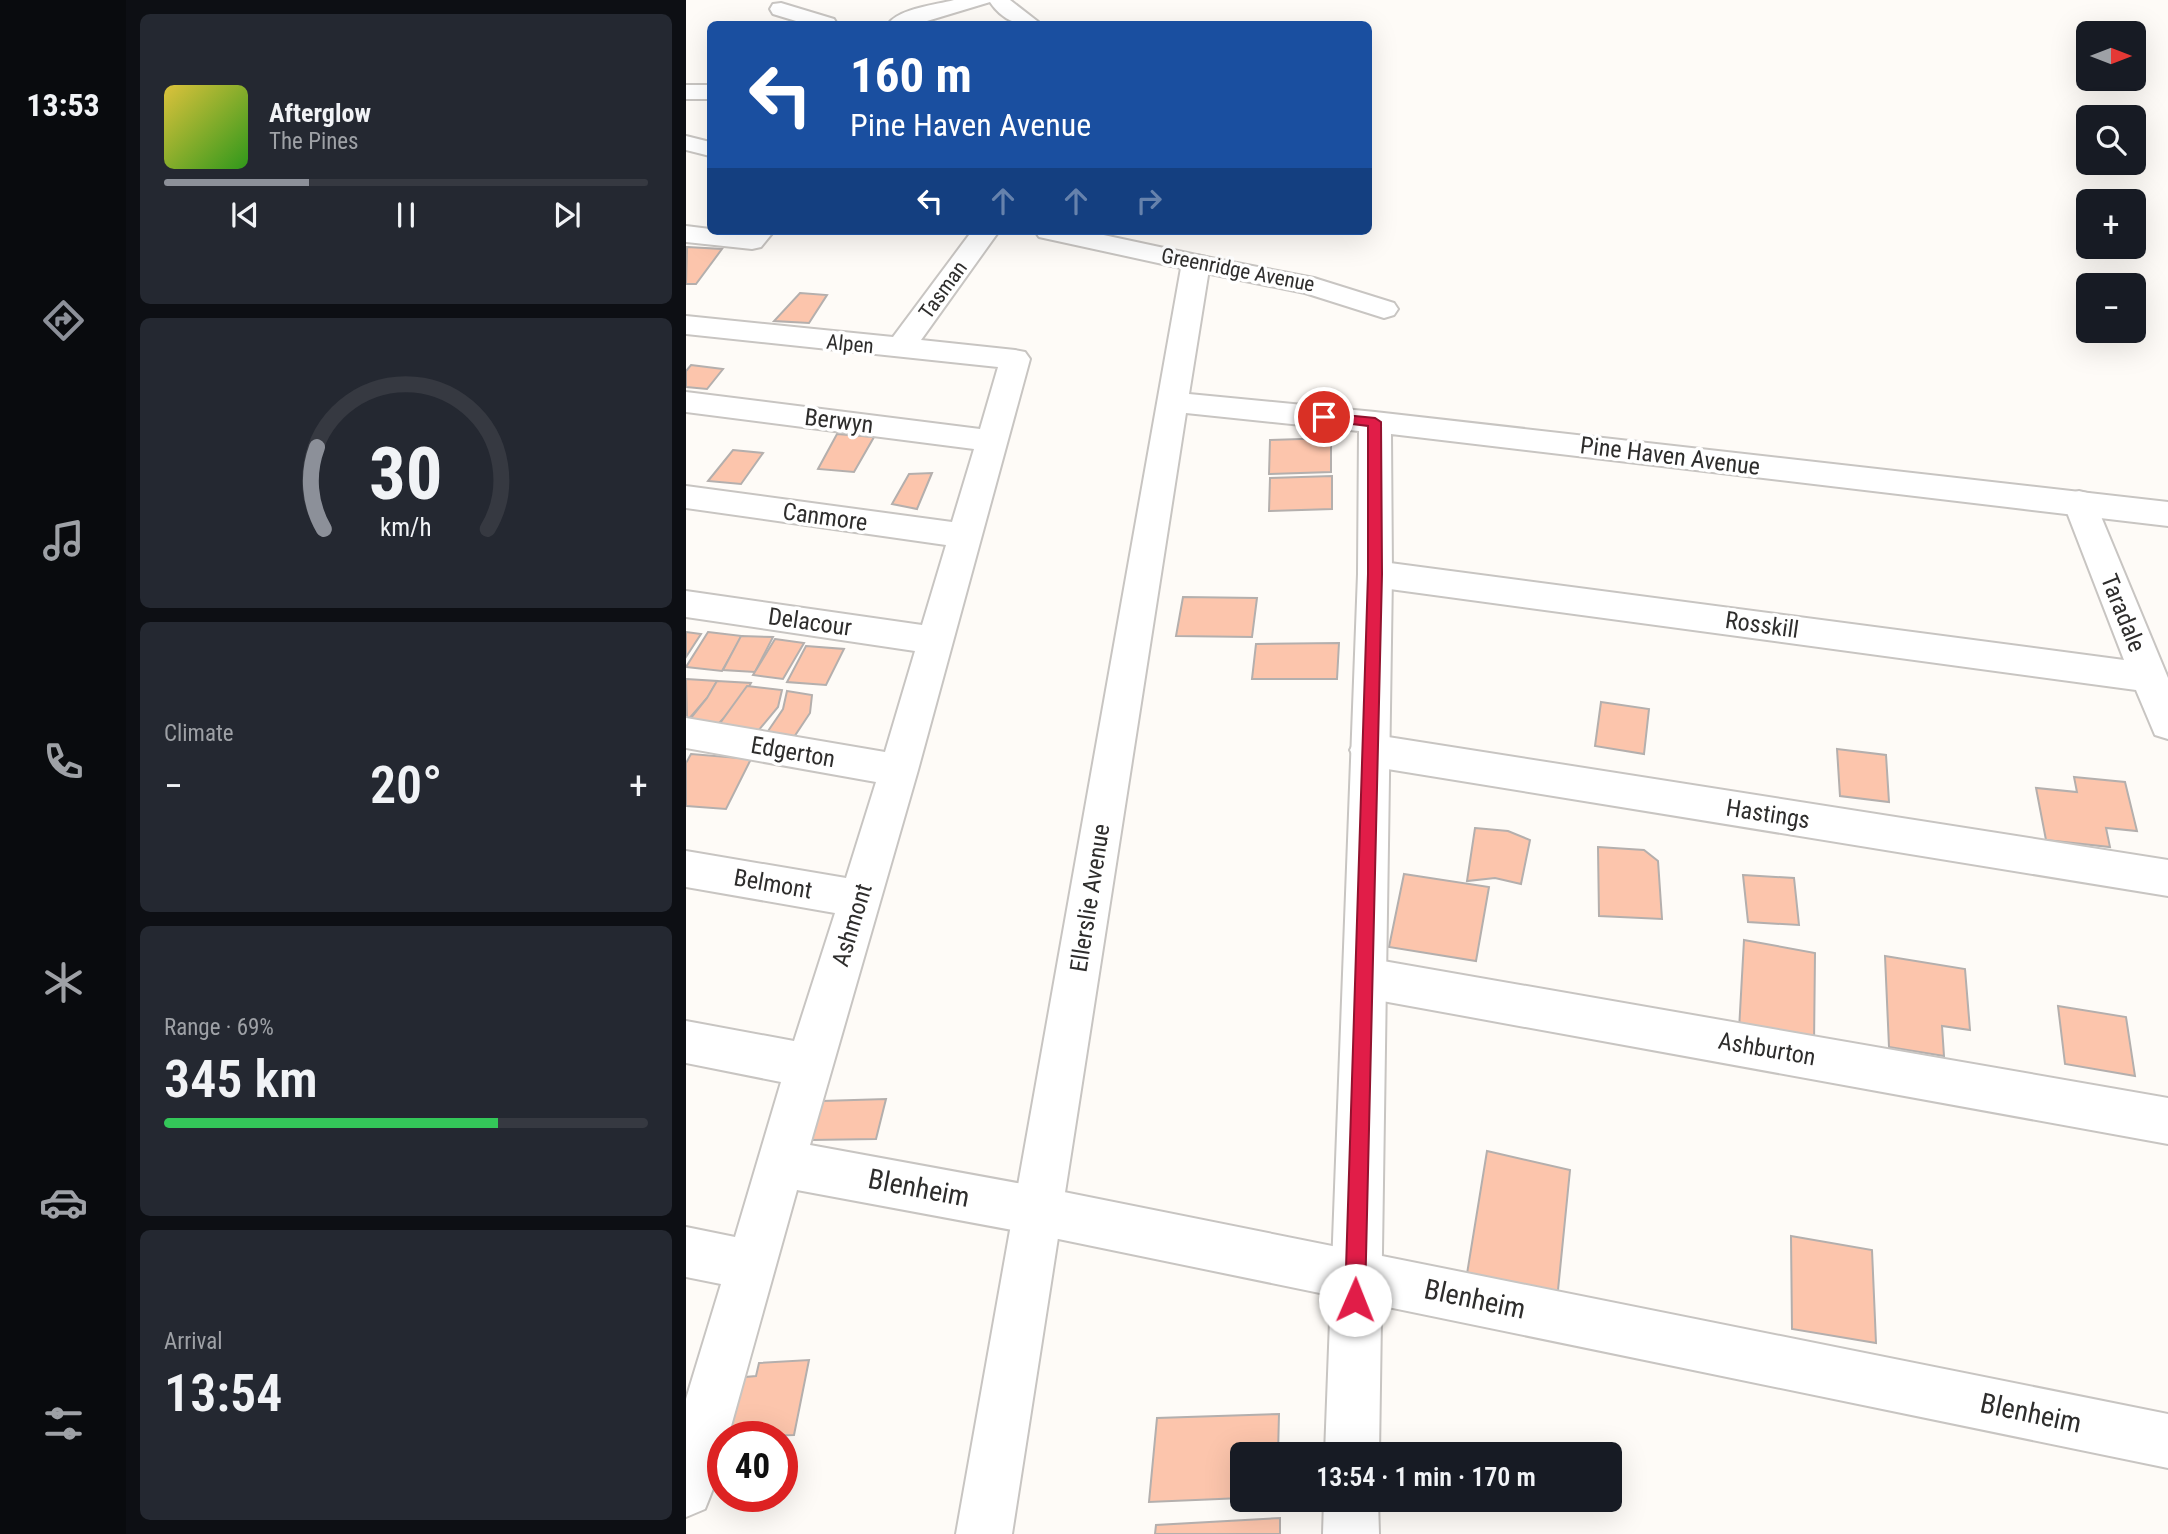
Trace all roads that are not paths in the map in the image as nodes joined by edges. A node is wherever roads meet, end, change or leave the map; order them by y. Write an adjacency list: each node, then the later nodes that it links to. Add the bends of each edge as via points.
1 (980, 0): 5 (street)
2 (999, 0): 6 (street)
3 (781, 9): 4 (street)
4 (816, 21)
5 (906, 21)
6 (1025, 21)
7 (686, 92): 8 (street)
8 (707, 92)
9 (686, 143): 10 (street)
10 (707, 148)
11 (686, 234): 12 (street, via 752,241)
12 (757, 235)
13 (983, 235): 18 (street, Tasman)
14 (1067, 235): 15 (street, Greenridge Avenue)
15 (1196, 262): 16 (street, Greenridge Avenue, via 1296,279); 21 (street, Ellerslie Avenue)
16 (1384, 309)
17 (686, 325): 18 (street, Alpen)
18 (900, 349): 19 (street, Alpen)
19 (1015, 359): 23 (street, Ashmont)
20 (686, 402): 23 (street, Berwyn)
21 (1172, 402): 22 (street, Pine Haven Avenue); 44 (street, Ellerslie Avenue)
22 (1375, 422): 25 (street, Pine Haven Avenue); 28 (street)
23 (992, 441): 27 (street, Ashmont)
24 (686, 497): 27 (street, Canmore)
25 (2079, 502): 26 (street, Pine Haven Avenue); 31 (street, Taradale)
26 (2168, 514)
27 (964, 536): 30 (street, Ashmont)
28 (1375, 574): 31 (street, Rosskill); 34 (street)
29 (686, 604): 30 (street, Delacour)
30 (934, 640): 35 (street, Ashmont)
31 (2148, 677): 32 (street, Taradale)
32 (2168, 724)
33 (686, 733): 35 (street, Edgerton)
34 (1369, 750): 37 (street, Hastings); 39 (street)
35 (899, 770): 38 (street, Ashmont)
36 (686, 869): 38 (street, Belmont)
37 (2168, 878)
38 (860, 899): 41 (street, Ashmont)
39 (1366, 978): 42 (street, Ashburton); 47 (street)
40 (686, 1042): 41 (street)
41 (809, 1066): 43 (street, Ashmont)
42 (2168, 1121)
43 (782, 1163): 44 (street, Blenheim); 46 (street, Ashmont)
44 (1039, 1211): 47 (street, Blenheim); 52 (street, Ellerslie Avenue)
45 (686, 1252): 46 (street)
46 (752, 1265): 50 (street, Ashmont)
47 (1356, 1275): 48 (street, Blenheim); 49 (street)
48 (2168, 1441)
49 (1352, 1442)
50 (686, 1490)
51 (1351, 1512): 53 (street)
52 (984, 1534)
53 (1351, 1534)

